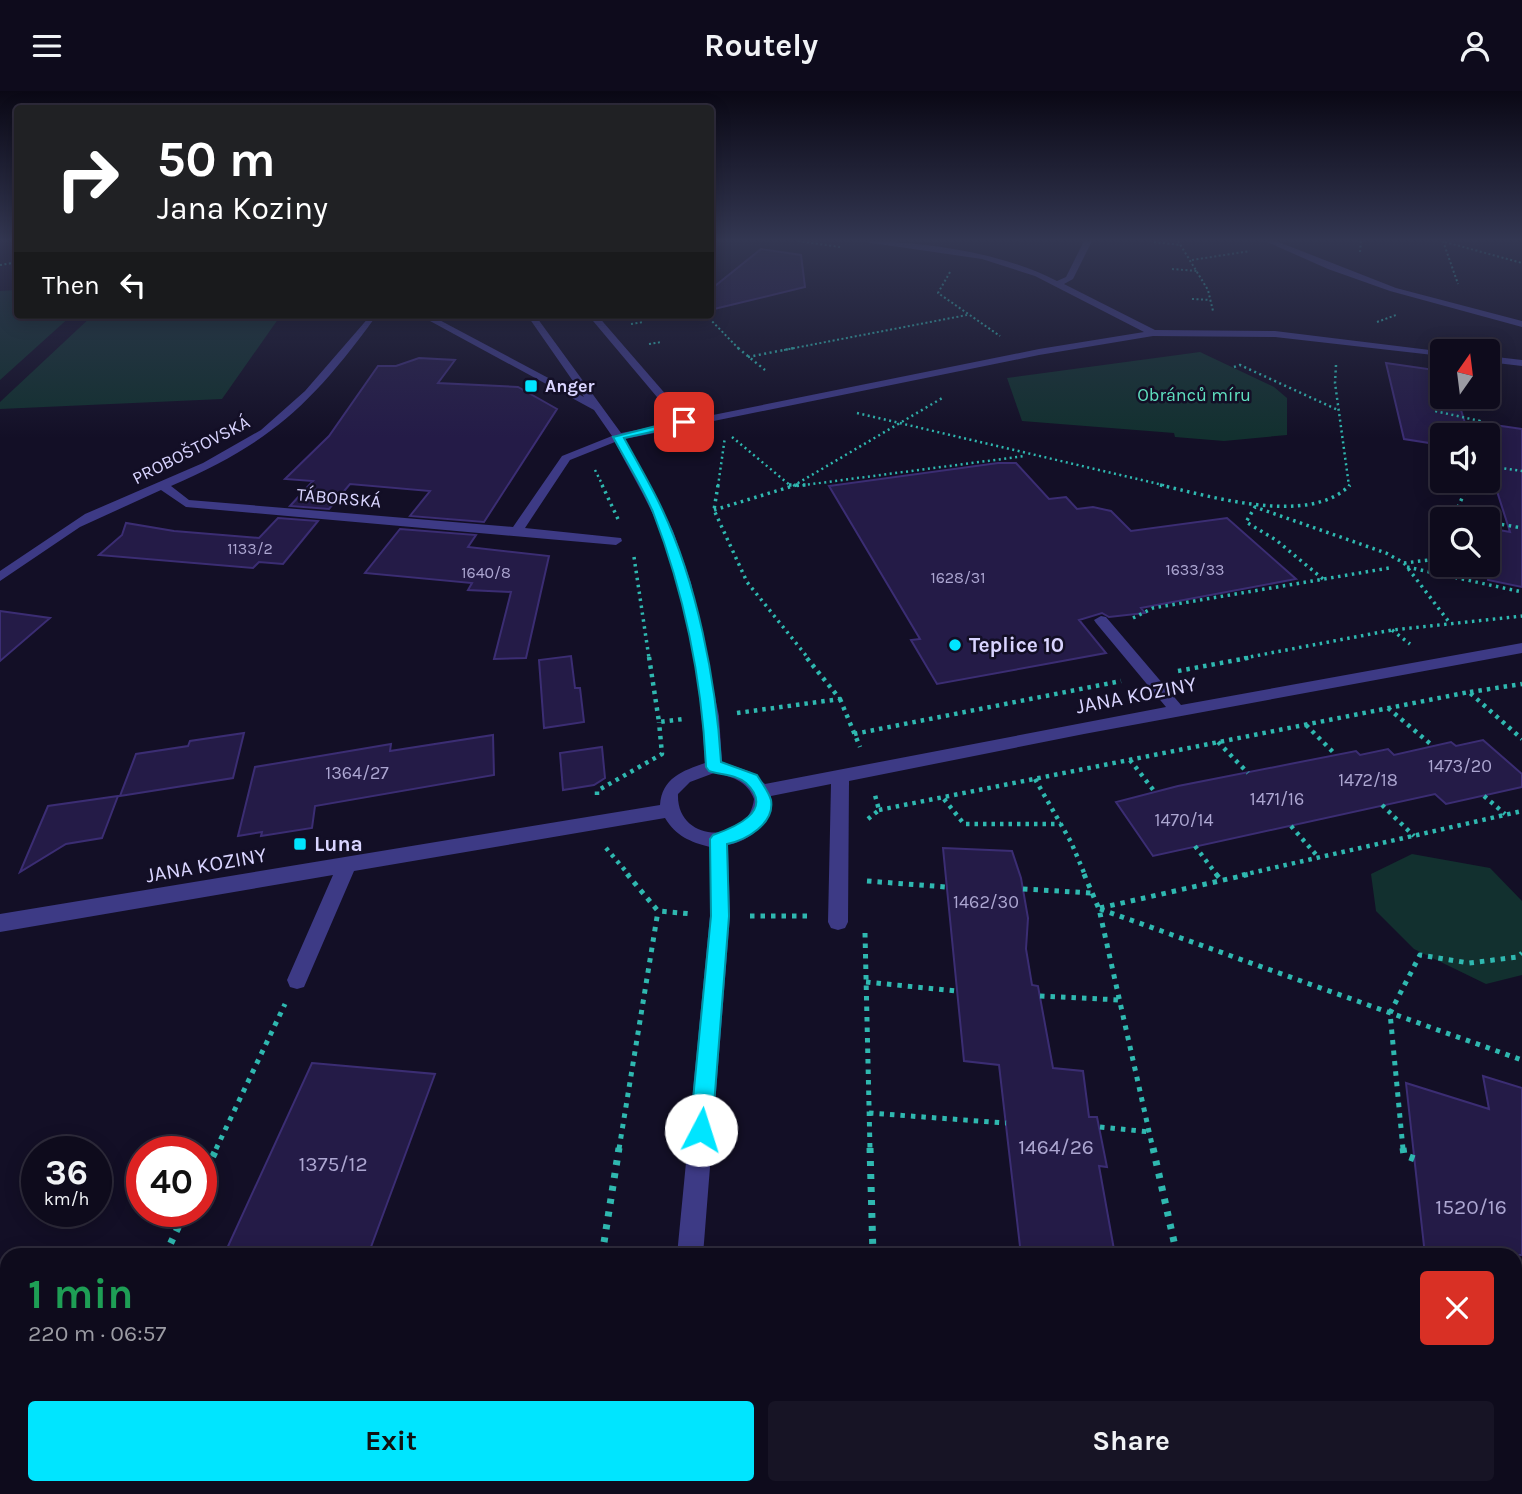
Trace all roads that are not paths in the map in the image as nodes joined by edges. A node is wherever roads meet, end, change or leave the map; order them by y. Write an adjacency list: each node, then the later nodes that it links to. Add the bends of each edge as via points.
1 (1100, 306): 8 (street)
2 (1443, 306): 7 (street)
3 (370, 319): 15 (street, PROBOŠTOVSKÁ, via 290,413 264,433)
4 (431, 319): 12 (street)
5 (534, 319): 12 (street)
6 (595, 319): 13 (street)
7 (1522, 324)
8 (1153, 333): 9 (street, via 1332,339); 13 (street)
9 (1430, 351)
10 (1500, 360): 11 (street)
11 (1522, 363)
12 (600, 409): 14 (street)
13 (684, 422): 14 (street)
14 (618, 437): 16 (street, via 566,459); 22 (street, via 667,531 684,583 711,716)
15 (163, 487): 16 (street, TÁBORSKÁ, via 186,503); 18 (street, PROBOŠTOVSKÁ, via 68,529)
16 (517, 531): 17 (street, TÁBORSKÁ)
17 (616, 541)
18 (0, 577)
19 (1106, 625): 21 (street)
20 (1522, 647): 21 (street, JANA KOZINY)
21 (1177, 710): 23 (street, JANA KOZINY)
22 (714, 767): 24 (street, via 741,772); 25 (street, via 683,777 672,789)
23 (840, 778): 24 (street, JANA KOZINY); 28 (street)
24 (761, 792): 26 (street, via 761,813 751,827)
25 (668, 810): 26 (street, via 685,833); 27 (street, JANA KOZINY)
26 (719, 839): 31 (street, via 720,916)
27 (347, 865): 29 (street, JANA KOZINY); 30 (street)
28 (838, 922)
29 (0, 923)
30 (297, 980)
31 (691, 1248)

